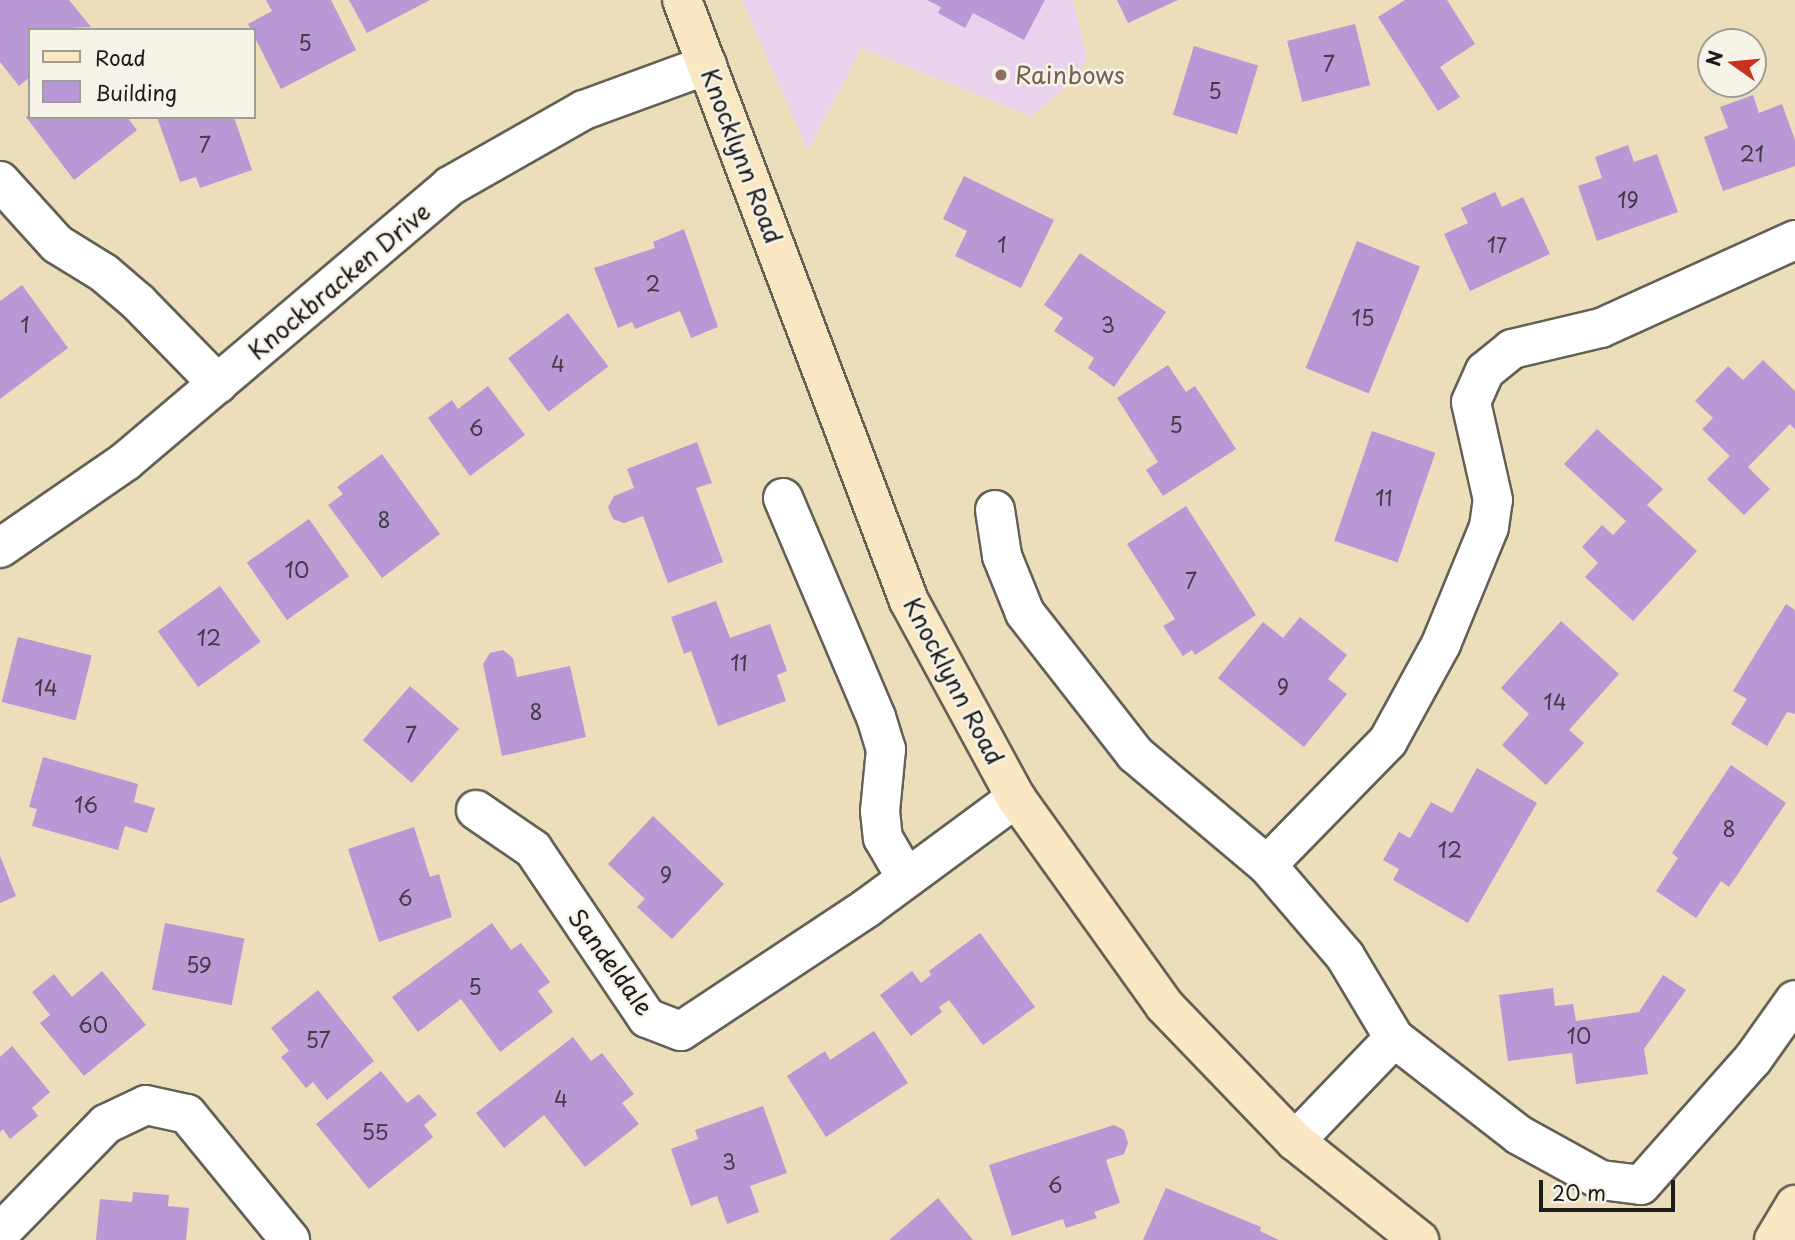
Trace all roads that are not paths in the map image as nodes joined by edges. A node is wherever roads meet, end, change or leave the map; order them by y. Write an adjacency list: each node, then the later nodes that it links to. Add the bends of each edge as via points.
1 (682, 0): 2 (street, Knocklynn Road)
2 (707, 65): 5 (street, Knockbracken Drive, via 584,110 450,186); 9 (street, Knocklynn Road, via 909,601)
3 (0, 181): 5 (street, via 57,244 104,273 139,303)
4 (1795, 240): 11 (street, via 1601,328 1512,349 1485,371 1471,402 1493,500 1489,527 1441,645 1388,741)
5 (218, 384): 8 (street, Knockbracken Drive, via 126,460)
6 (783, 498): 12 (street, via 876,717 886,749 880,811 883,838)
7 (995, 510): 11 (street, via 1002,555 1026,613 1135,754)
8 (0, 548)
9 (1016, 798): 12 (street, Sandeldale); 15 (street, Knocklynn Road, via 1164,1006)
10 (476, 810): 12 (street, Sandeldale, via 533,849 647,1018 681,1031 868,907)
11 (1267, 865): 14 (street, via 1345,956)
12 (905, 876)
13 (1795, 1000): 14 (street, via 1753,1059 1641,1185 1601,1180 1519,1135)
14 (1394, 1038): 15 (street)
15 (1295, 1140): 19 (street, Knocklynn Road)
16 (1795, 1205): 20 (street)
17 (0, 1233): 18 (street, via 106,1124 146,1105 187,1114)
18 (290, 1240)
19 (1419, 1240)
20 (1774, 1240)

